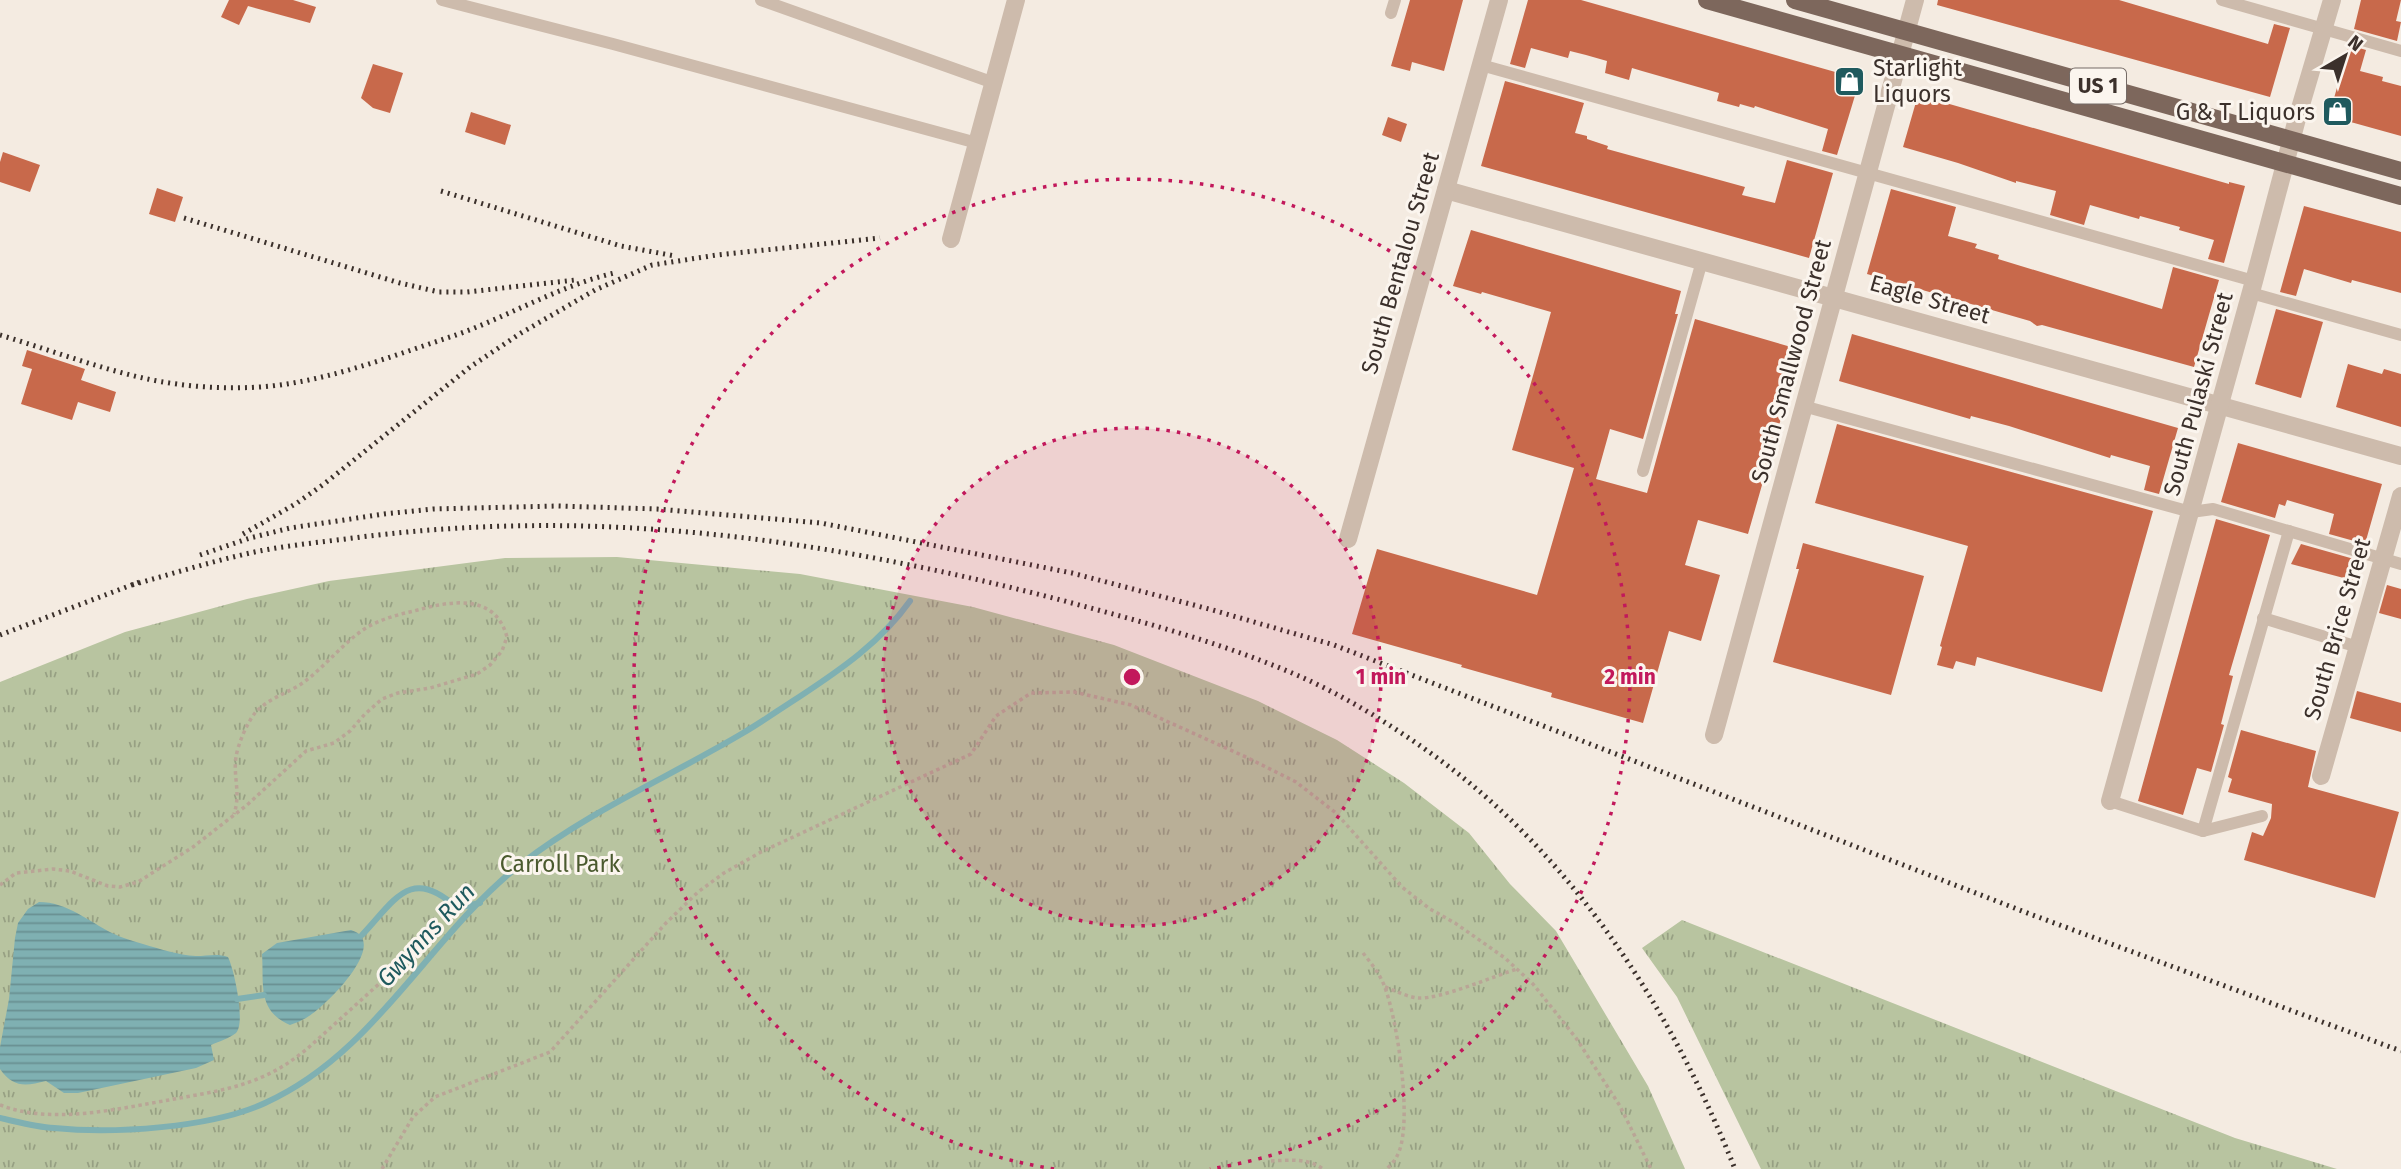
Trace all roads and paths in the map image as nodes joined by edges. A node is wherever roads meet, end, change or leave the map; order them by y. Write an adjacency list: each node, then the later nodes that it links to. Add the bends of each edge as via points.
1 (442, 0): 19 (lane)
2 (761, 0): 17 (lane)
3 (1016, 0): 17 (street)
4 (1395, 0): 11 (lane)
5 (1499, 0): 16 (street, South Bentalou Street)
6 (1707, 0): 15 (main road, US 1)
7 (1795, 0): 13 (main road, US 1)
8 (1915, 0): 13 (street, South Smallwood Street)
9 (2222, 0): 12 (lane)
10 (2332, 0): 12 (street, South Pulaski Street)
11 (1391, 13)
12 (2324, 29): 14 (lane); 18 (street, South Pulaski Street)
13 (1906, 32): 15 (street, South Smallwood Street); 18 (main road, US 1)
14 (2401, 51)
15 (1900, 54): 20 (main road, US 1); 22 (street, South Smallwood Street)
16 (1480, 65): 22 (lane); 23 (street, South Bentalou Street)
17 (993, 83): 19 (street)
18 (2291, 141): 20 (street, South Pulaski Street); 21 (main road, US 1)
19 (978, 143): 25 (street)
20 (2285, 164): 24 (main road, US 1); 27 (street, South Pulaski Street)
21 (2401, 171)
22 (1867, 174): 27 (lane); 28 (street, South Smallwood Street)
23 (1446, 190): 26 (street, Eagle Street); 37 (street, South Bentalou Street)
24 (2401, 196)
25 (951, 239)
26 (1702, 261): 28 (street, Eagle Street); 33 (lane)
27 (2253, 287): 29 (lane); 30 (street, South Pulaski Street)
28 (1833, 297): 30 (street, Eagle Street); 31 (street, South Smallwood Street)
29 (2401, 335)
30 (2220, 405): 32 (street, Eagle Street); 35 (street, South Pulaski Street)
31 (1804, 406): 35 (lane); 42 (street, South Smallwood Street)
32 (2401, 456)
33 (1643, 471)
34 (2401, 496): 38 (street, South Brice Street)
35 (2191, 512): 36 (lane, via 2213,509); 44 (street, South Pulaski Street)
36 (2289, 531): 38 (lane); 40 (lane)
37 (1348, 539)
38 (2383, 559): 39 (lane); 41 (street, South Brice Street)
39 (2401, 564)
40 (2263, 618): 41 (lane); 47 (lane)
41 (2358, 647): 43 (street, South Brice Street)
42 (1714, 735)
43 (2321, 776)
44 (2110, 801): 47 (lane)
45 (234, 814): 45 (path, via 268,788 297,757 350,732 382,699 459,681 490,665 507,637 498,617 473,604 453,602 400,614 359,633 303,683 254,714 236,757 239,792); 48 (path, via 138,882 108,886 53,869 16,873)
46 (2262, 816): 47 (lane)
47 (2203, 831)
48 (0, 885)
49 (433, 935): 53 (path, via 307,1049 263,1077 111,1110 38,1113)
50 (1363, 953): 52 (path)
51 (1517, 969): 52 (path, via 1420,998); 55 (path, via 1402,887 1336,813 1296,782 1130,705 1074,692 1031,693 996,716 971,754 761,852 707,886 666,923 550,1052 435,1097 413,1117); 58 (path, via 1576,1038 1620,1106)
52 (1384, 986): 57 (path, via 1404,1082 1402,1143)
53 (0, 1105)
54 (1271, 1161): 56 (path, via 1297,1160)
55 (382, 1169)
56 (1323, 1169)
57 (1387, 1169)
58 (1651, 1169)

